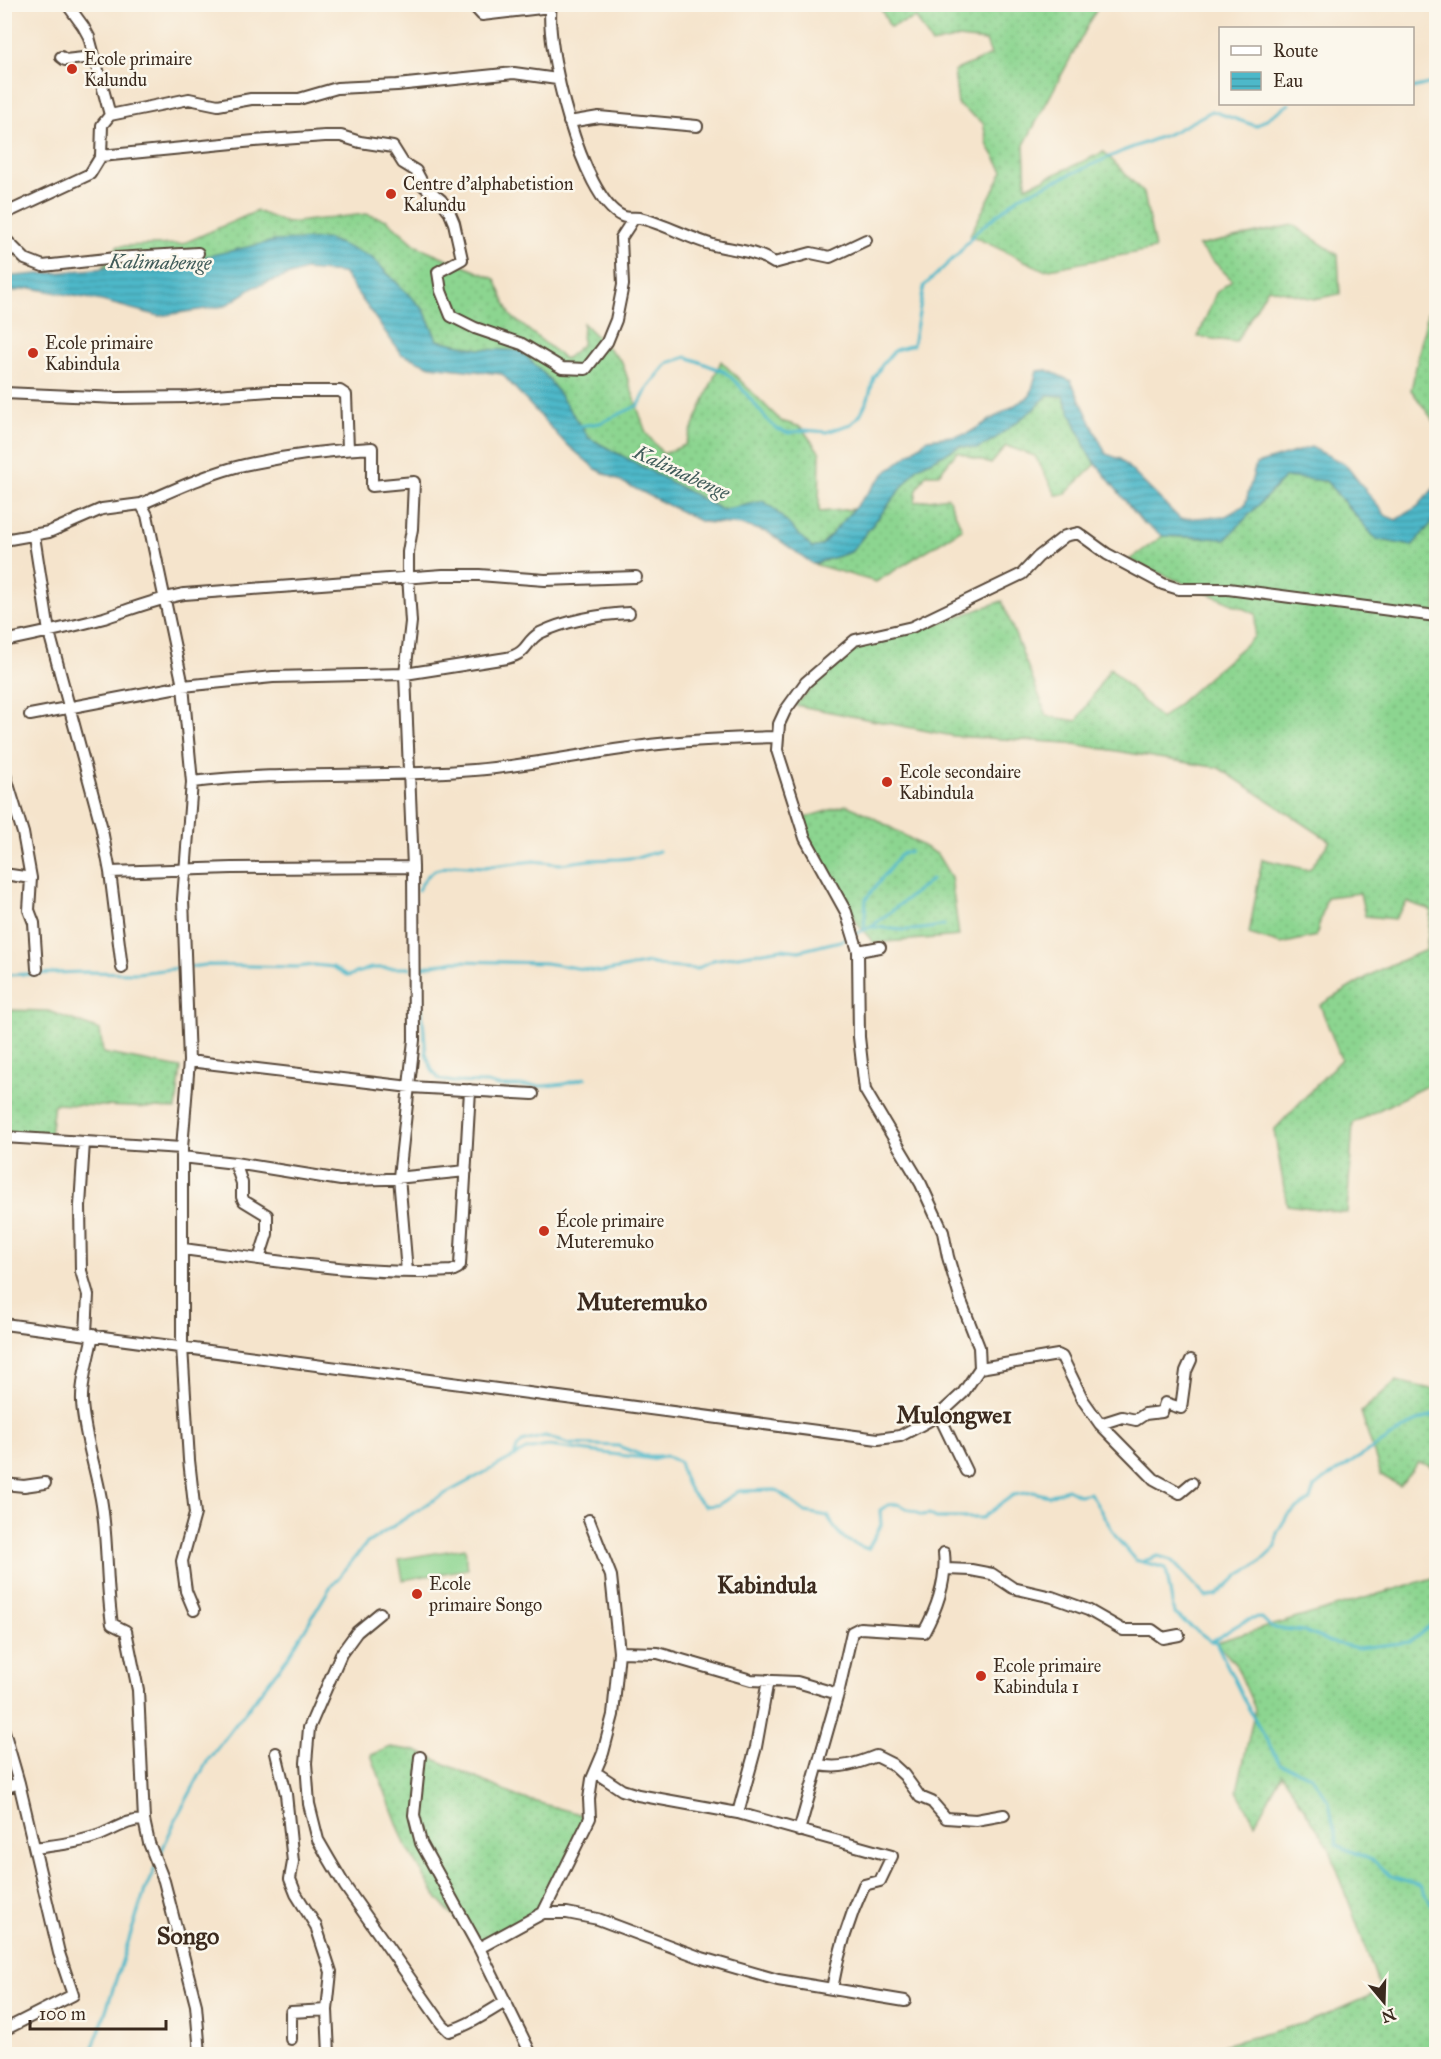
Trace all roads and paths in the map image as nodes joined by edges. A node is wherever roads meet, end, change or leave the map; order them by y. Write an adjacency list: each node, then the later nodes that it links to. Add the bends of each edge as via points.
1 (67, 4): 5 (street, via 83,26)
2 (472, 4): 3 (street, via 482,15)
3 (551, 6): 6 (street)
4 (61, 57): 5 (street)
5 (93, 57): 7 (street)
6 (557, 79): 7 (street, via 514,73 337,88 299,99 251,99 218,105 189,99); 8 (street)
7 (110, 115): 10 (street, via 102,125)
8 (569, 122): 9 (street, via 599,117); 12 (street, via 597,190 609,207 623,217)
9 (698, 126)
10 (101, 156): 11 (street, via 90,174); 12 (street, via 325,136 393,147 403,163 416,171 424,186 441,200 454,223 462,259 438,272 451,316 522,344 562,368 586,369 608,342 623,285 621,238)
11 (4, 214)
12 (634, 218): 14 (street, via 712,245 766,257 774,263 811,253 830,257)
13 (4, 238): 15 (street, via 25,258 43,266)
14 (867, 240)
15 (198, 253)
16 (4, 393): 17 (street, via 118,398 340,391 346,395)
17 (348, 449): 18 (street, via 243,465); 21 (street, via 372,448 372,486 414,482)
18 (141, 504): 19 (street, via 102,509); 23 (street, via 147,515)
19 (34, 536): 20 (street); 26 (street)
20 (4, 540)
21 (408, 577): 22 (street); 23 (street, via 257,587); 28 (street, via 411,622)
22 (636, 577)
23 (165, 598): 26 (street); 29 (street)
24 (629, 612): 28 (street, via 550,629 538,634 516,656)
25 (1437, 616): 32 (street, via 1228,589 1179,589 1107,554 1078,533 1065,536 1022,574 912,627 855,640 806,682 785,711)
26 (50, 632): 27 (street); 30 (street)
27 (4, 641)
28 (405, 674): 29 (street, via 292,676); 34 (street)
29 (183, 686): 30 (street); 35 (street)
30 (71, 708): 31 (street); 38 (street)
31 (30, 715)
32 (777, 737): 34 (street, via 668,743 509,767); 42 (street, via 777,750 805,838 846,912)
33 (4, 771): 40 (street, via 24,833)
34 (410, 773): 35 (street, via 233,777); 36 (street)
35 (192, 782): 37 (street)
36 (413, 867): 37 (street); 46 (street, via 414,1040)
37 (187, 869): 38 (street); 45 (street, via 183,899)
38 (110, 872): 43 (street)
39 (4, 874): 40 (street)
40 (31, 878): 44 (street, via 29,910 34,923)
41 (880, 947): 42 (street)
42 (858, 951): 62 (street, via 859,1037 865,1090 921,1184 943,1232 961,1301 979,1347)
43 (122, 968)
44 (37, 969)
45 (189, 1061): 46 (street); 51 (street)
46 (410, 1087): 47 (street); 54 (street)
47 (470, 1090): 48 (street); 53 (street)
48 (533, 1094)
49 (4, 1137): 50 (street)
50 (84, 1142): 51 (street); 59 (street, via 81,1271 88,1295)
51 (182, 1153): 52 (street); 55 (street)
52 (235, 1163): 54 (street, via 341,1179); 56 (street, via 244,1201 267,1215 267,1234)
53 (466, 1171): 54 (street); 57 (street, via 460,1265 452,1271)
54 (399, 1177): 57 (street)
55 (183, 1249): 56 (street); 60 (street)
56 (259, 1259): 57 (street)
57 (407, 1272)
58 (4, 1324): 59 (street)
59 (90, 1334): 60 (street); 87 (street, via 82,1401 102,1504 112,1624 126,1631 138,1690)
60 (182, 1347): 63 (street, via 878,1439 900,1436); 72 (street, via 195,1514 182,1561 186,1591)
61 (1191, 1360): 64 (street, via 1181,1408 1165,1403 1161,1412 1136,1420 1122,1417)
62 (980, 1368): 63 (street, via 963,1393); 64 (street, via 1058,1355)
63 (939, 1415): 65 (street)
64 (1100, 1424): 67 (street, via 1164,1486 1180,1493)
65 (966, 1471)
66 (45, 1483): 68 (street)
67 (1192, 1483)
68 (4, 1484)
69 (589, 1520): 75 (street, via 611,1576)
70 (944, 1553): 71 (street)
71 (946, 1569): 74 (street, via 992,1574 1014,1588 1088,1610 1123,1630 1152,1630 1163,1638); 77 (street, via 935,1613 924,1632 852,1632)
72 (194, 1610)
73 (380, 1613): 94 (street, via 357,1632 341,1654 309,1728 306,1780 313,1825 345,1886 449,2031)
74 (1179, 1635)
75 (619, 1652): 76 (street, via 658,1653 751,1680); 82 (street, via 613,1715)
76 (768, 1680): 77 (street, via 797,1682); 85 (street, via 756,1747)
77 (838, 1694): 81 (street)
78 (4, 1731): 83 (street)
79 (276, 1753): 95 (street, via 286,1794 290,1879 316,1926 331,1972)
80 (420, 1757): 91 (street, via 414,1815 421,1843)
81 (819, 1765): 86 (street, via 850,1766 876,1756 892,1764 920,1797 932,1802 946,1818 976,1820); 88 (street)
82 (595, 1772): 85 (street, via 622,1790 638,1795); 90 (street, via 590,1790 590,1818)
83 (19, 1783): 84 (street); 89 (street)
84 (4, 1788)
85 (738, 1813): 88 (street)
86 (1004, 1815)
87 (144, 1820): 89 (street, via 133,1820 82,1840); 98 (street, via 196,2005)
88 (799, 1831): 92 (street, via 892,1856 880,1881 864,1885 852,1911)
89 (35, 1848): 96 (street, via 59,1953 73,1995)
90 (543, 1913): 91 (street); 92 (street, via 598,1919 702,1959 778,1980)
91 (478, 1948): 94 (street)
92 (832, 1989): 93 (street)
93 (905, 2001)
94 (505, 2002): 100 (street)
95 (327, 2010): 97 (street, via 291,2012); 99 (street)
96 (4, 2030)
97 (291, 2039)
98 (200, 2055)
99 (329, 2055)
100 (531, 2055)

